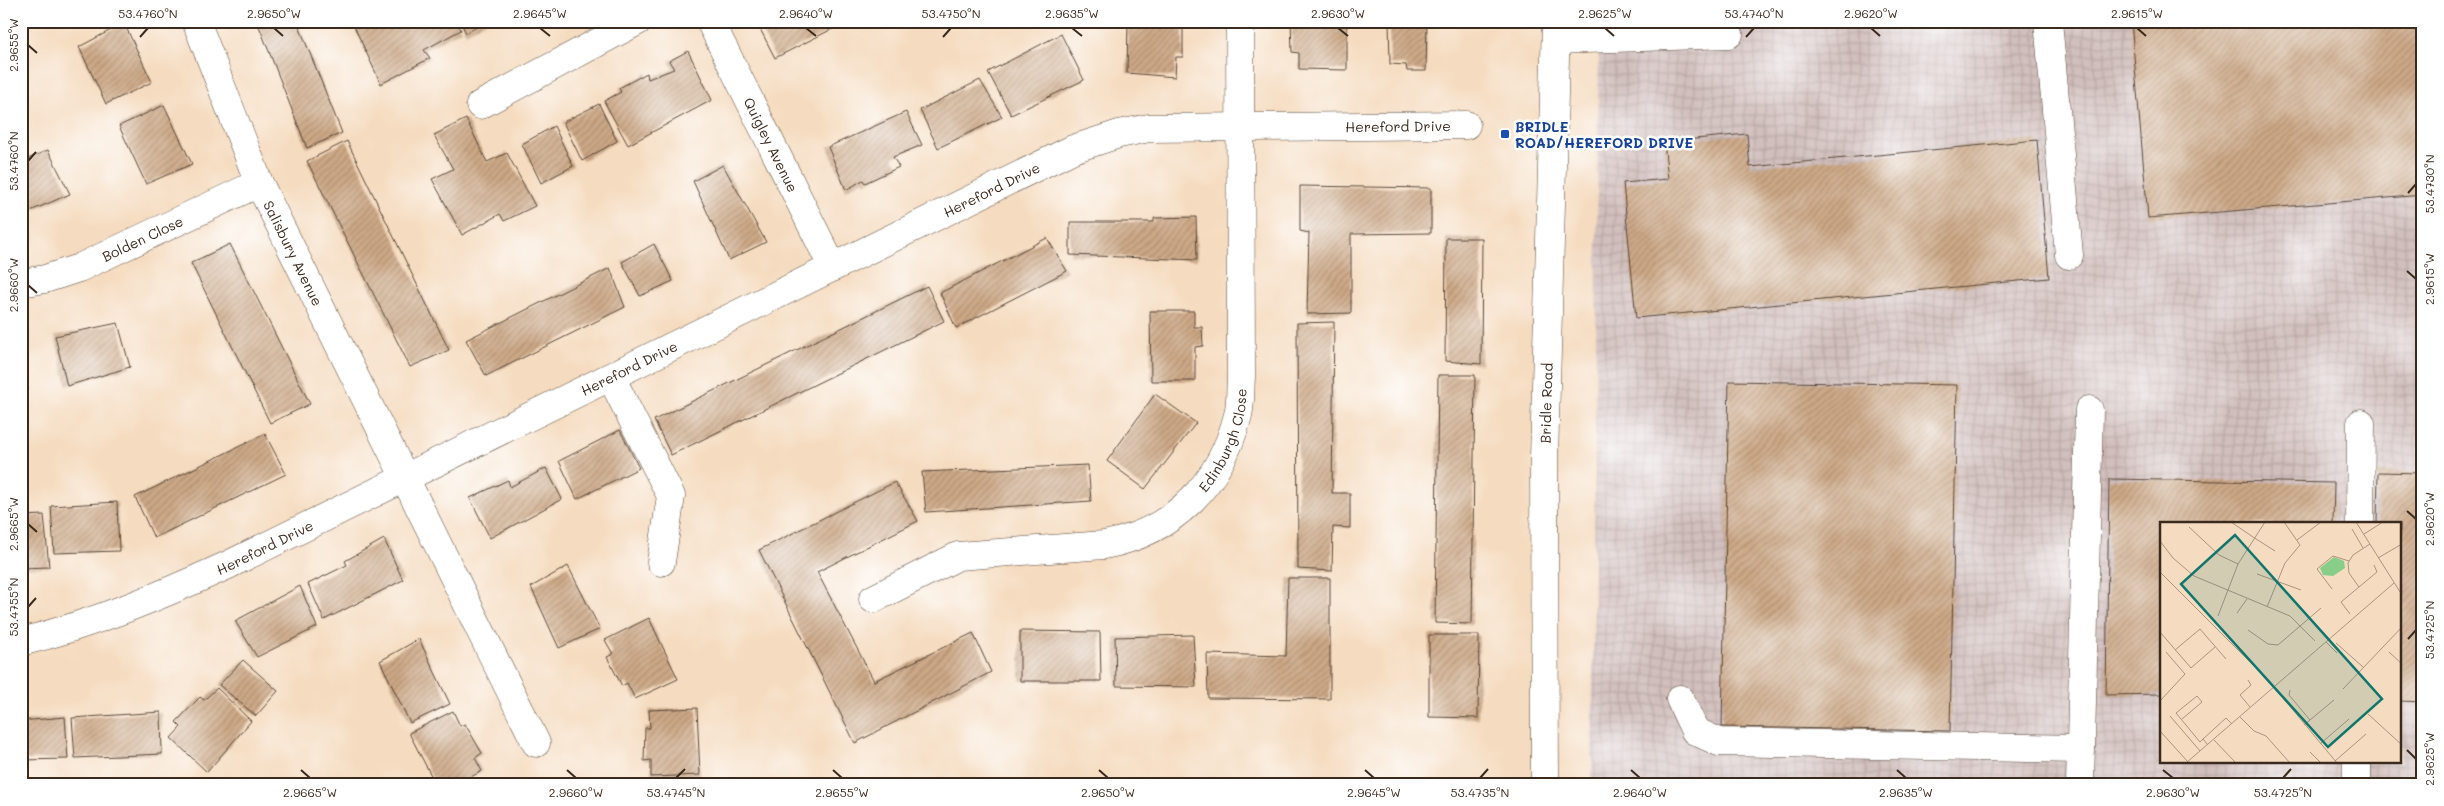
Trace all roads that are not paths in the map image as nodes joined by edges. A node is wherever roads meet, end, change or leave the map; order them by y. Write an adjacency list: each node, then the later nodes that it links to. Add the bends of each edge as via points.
1 (196, 21): 11 (street, Salisbury Avenue)
2 (638, 21): 8 (street)
3 (710, 21): 13 (street, Quigley Avenue)
4 (1240, 21): 10 (street)
5 (2048, 21): 12 (street)
6 (1556, 30): 7 (street); 27 (street, Bridle Road, via 1544,458)
7 (1729, 34)
8 (480, 105)
9 (1466, 125): 10 (street, Hereford Drive)
10 (1241, 126): 13 (street, Hereford Drive, via 1149,128 1073,149); 21 (street, Edinburgh Close, via 1242,377 1239,413 1221,462 1192,499 1146,534 1104,545 958,556)
11 (259, 184): 14 (street, Bolden Close, via 79,268); 18 (street, Salisbury Avenue)
12 (2069, 255)
13 (832, 266): 15 (street, Hereford Drive)
14 (21, 283)
15 (611, 377): 18 (street, Hereford Drive); 20 (street, via 671,496)
16 (2089, 410): 25 (street)
17 (2361, 423): 19 (street)
18 (405, 480): 22 (street, Hereford Drive, via 147,602); 24 (street, Salisbury Avenue)
19 (2360, 522)
20 (661, 562)
21 (873, 599)
22 (21, 642)
23 (1680, 699): 25 (street, via 1695,730 1719,742)
24 (536, 743)
25 (2081, 749): 28 (street)
26 (2357, 764): 29 (street)
27 (1545, 785)
28 (2080, 785)
29 (2356, 785)

